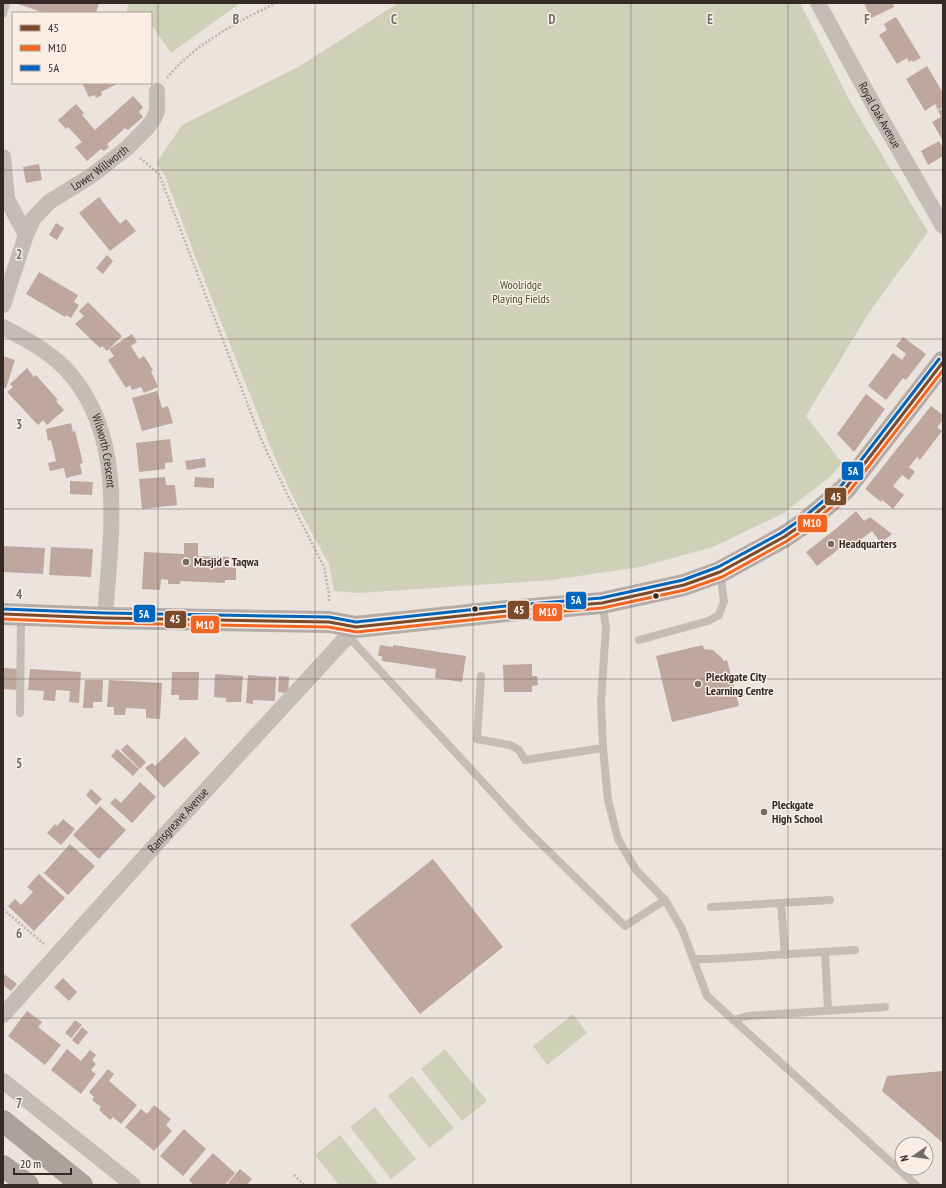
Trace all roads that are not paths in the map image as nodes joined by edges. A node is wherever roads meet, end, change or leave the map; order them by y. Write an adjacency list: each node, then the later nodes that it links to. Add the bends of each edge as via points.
1 (6, 3): 3 (lane)
2 (818, 3): 7 (street, Royal Oak Avenue, via 878,115)
3 (3, 14)
4 (157, 91): 8 (street, Lower Willworth, via 157,111 153,120 127,148 49,202 33,219)
5 (3, 157): 6 (street)
6 (5, 198): 8 (street)
7 (943, 226)
8 (26, 235): 9 (street, Lower Willworth)
9 (3, 306)
10 (3, 327): 15 (street, Wilworth Crescent, via 34,343 72,376 90,404 103,434 112,499)
11 (943, 362): 12 (main road, via 845,489 784,537)
12 (720, 572): 13 (main road, via 684,585); 17 (lane, via 724,601 719,615 708,621)
13 (602, 604): 16 (main road, via 507,611); 20 (lane, via 606,627 601,702)
14 (12, 615): 15 (main road); 19 (lane)
15 (105, 618): 16 (main road, via 329,622)
16 (352, 632): 21 (lane, via 526,829 625,926); 31 (street, Ramsgreave Avenue)
17 (639, 640)
18 (481, 676): 20 (lane, via 476,739 510,745 519,750 525,760)
19 (20, 713)
20 (603, 748): 21 (lane, via 608,800 618,839 636,870)
21 (665, 900): 28 (lane, via 682,929)
22 (830, 900): 23 (lane)
23 (781, 903): 24 (lane); 27 (lane)
24 (711, 907)
25 (855, 950): 26 (lane)
26 (825, 952): 27 (lane); 30 (lane)
27 (785, 955): 28 (lane)
28 (693, 959): 32 (lane, via 707,996)
29 (885, 1007): 30 (lane)
30 (828, 1010): 32 (lane, via 748,1016)
31 (3, 1015)
32 (733, 1020): 39 (lane)
33 (3, 1082): 38 (street)
34 (3, 1121): 37 (highway)
35 (3, 1166): 36 (highway)
36 (28, 1185)
37 (82, 1185)
38 (133, 1185)
39 (916, 1185)

